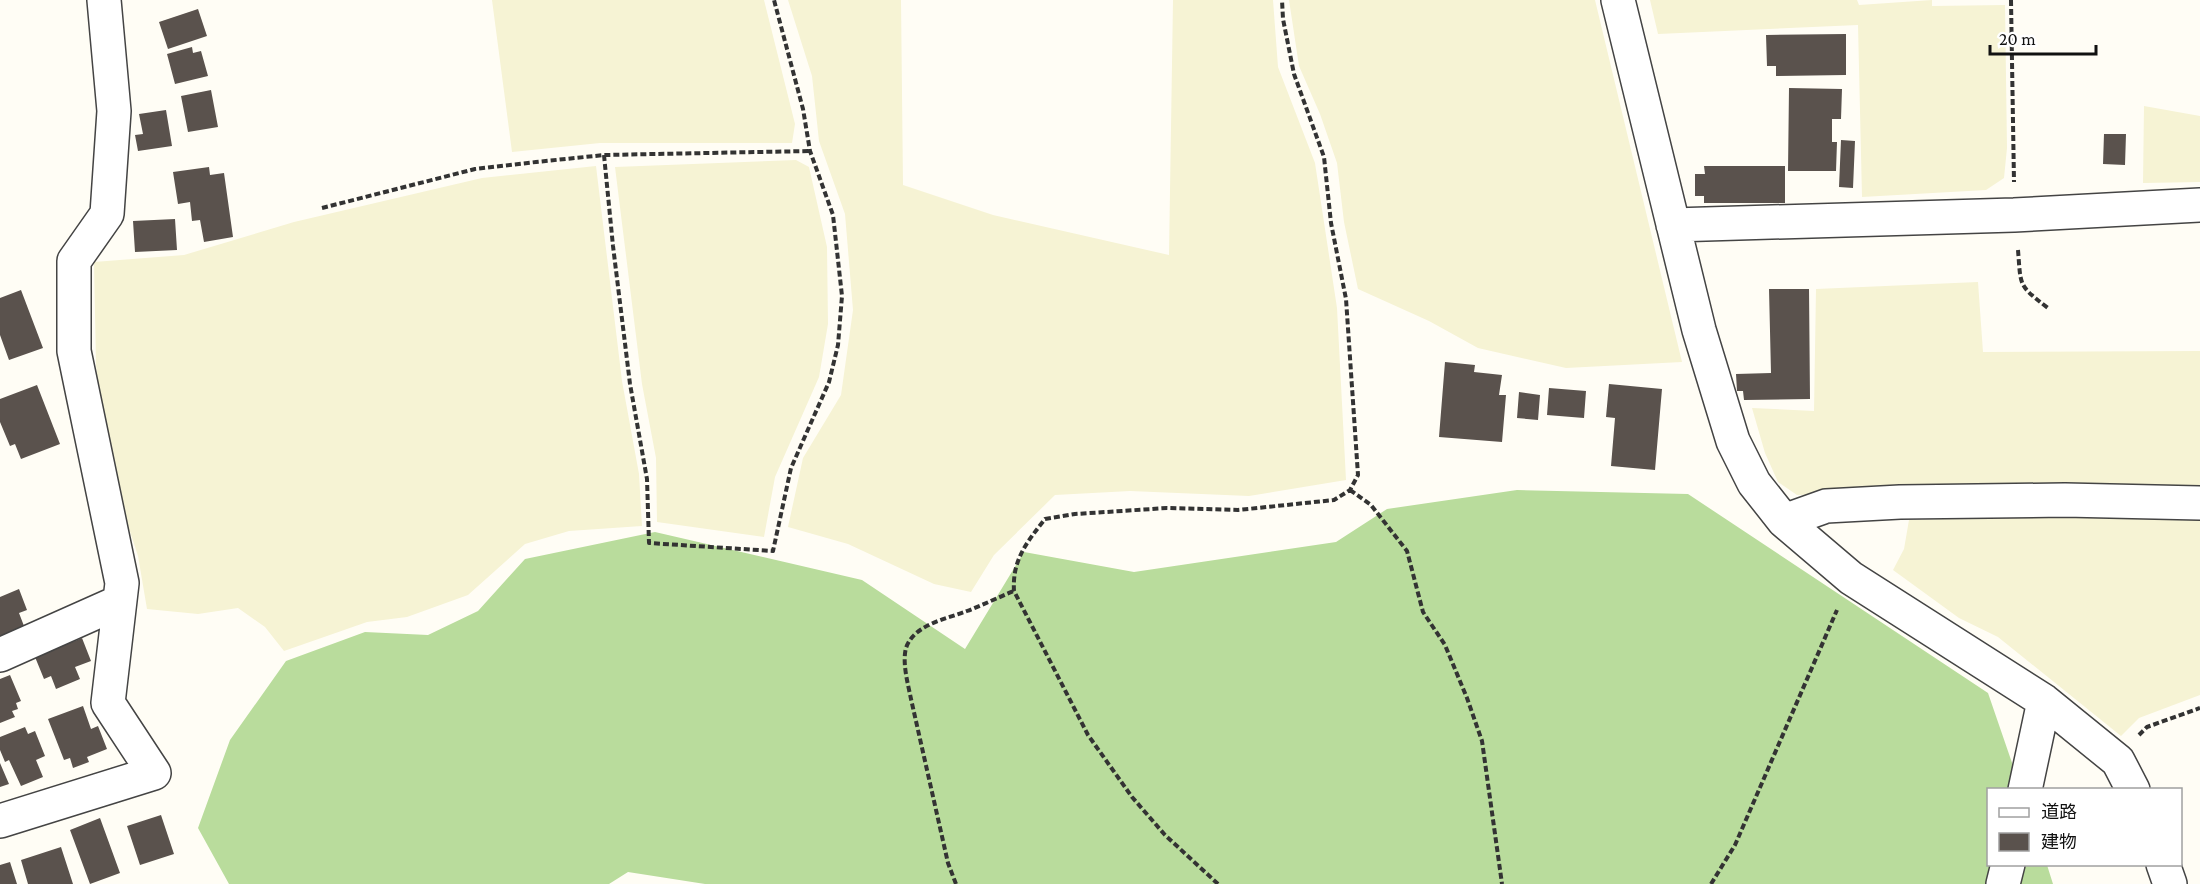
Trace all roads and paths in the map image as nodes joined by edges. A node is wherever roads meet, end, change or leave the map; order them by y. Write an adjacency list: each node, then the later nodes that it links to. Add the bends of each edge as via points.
1 (104, 0): 18 (street, via 114,111 107,214 74,261 74,351 122,583)
2 (774, 0): 6 (path)
3 (1282, 0): 13 (path, via 1293,75 1324,157 1331,223 1346,299 1358,475)
4 (1618, 0): 11 (street)
5 (2011, 0): 10 (path)
6 (810, 151): 7 (path); 7 (path, via 833,215 842,297 838,345 829,382 791,468 773,551 649,543 647,479 630,384)
7 (604, 155): 9 (path, via 475,170)
8 (2200, 205): 10 (street)
9 (322, 208)
10 (2014, 214): 11 (street); 12 (path, via 2020,280 2025,290)
11 (1673, 225): 15 (street, via 1699,330 1733,441 1754,483)
12 (2048, 308)
13 (1350, 490): 17 (path, via 1334,500 1238,510 1167,508 1045,519 1026,543 1013,575); 28 (path, via 1371,505 1407,551 1423,612 1445,645 1467,698 1482,741)
14 (2200, 503): 15 (street, via 1900,502 1826,506)
15 (1784, 520): 16 (street)
16 (1851, 578): 20 (street); 29 (path, via 1735,845)
17 (1014, 591): 26 (path, via 936,621 918,632 906,648 911,699); 27 (path, via 1088,735 1165,835)
18 (119, 602): 19 (street); 23 (street, via 108,703 154,773)
19 (0, 655)
20 (2044, 701): 21 (street); 22 (street, via 2118,761)
21 (2025, 788)
22 (2132, 788)
23 (0, 821)
24 (2008, 866): 30 (street)
25 (2164, 866): 31 (street)
26 (956, 884)
27 (1218, 884)
28 (1502, 884)
29 (1711, 884)
30 (2003, 884)
31 (2170, 884)

